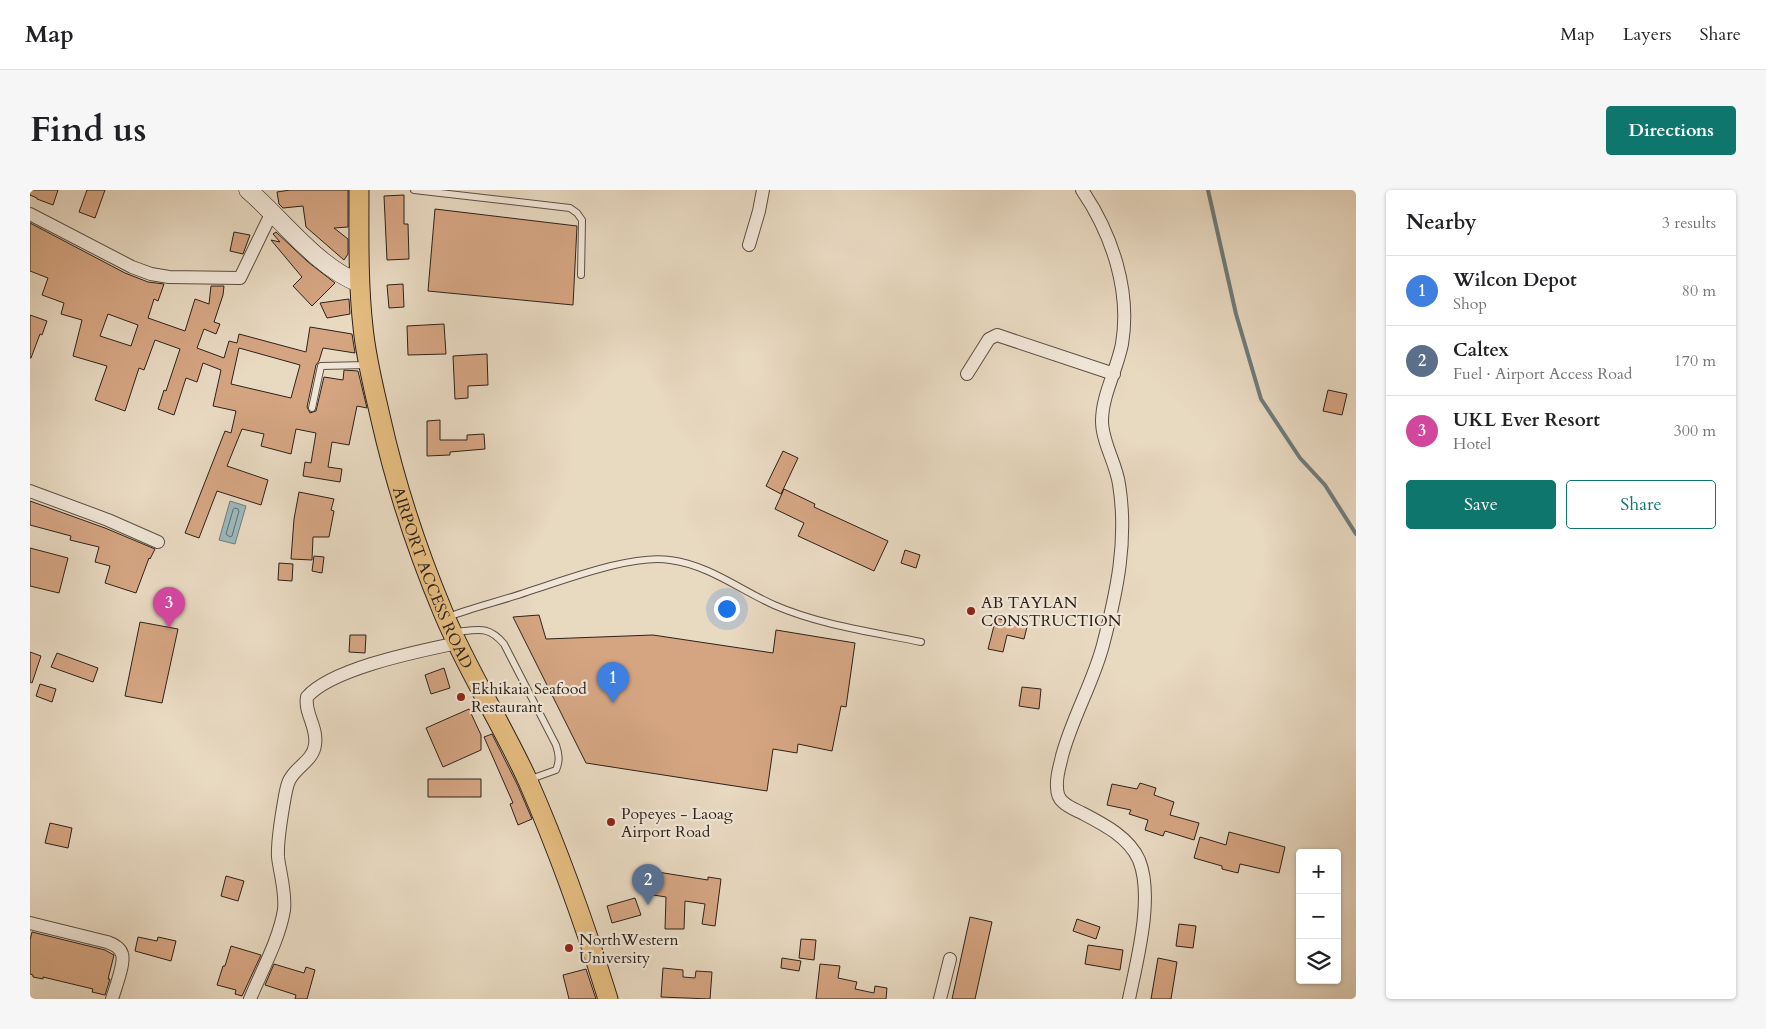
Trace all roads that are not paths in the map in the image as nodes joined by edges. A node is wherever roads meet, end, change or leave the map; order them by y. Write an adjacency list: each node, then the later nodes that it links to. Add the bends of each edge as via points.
1 (248, 190): 6 (street)
2 (359, 190): 10 (main road, AIRPORT ACCESS ROAD)
3 (414, 190): 9 (lane, via 570,208 582,220)
4 (762, 190): 8 (street)
5 (1082, 190): 13 (street, via 1107,237 1119,274 1125,308 1122,344)
6 (272, 212): 7 (street, via 240,278 169,278 151,274); 10 (street, via 323,262)
7 (30, 214)
8 (749, 245)
9 (580, 275)
10 (359, 283): 11 (main road, AIRPORT ACCESS ROAD)
11 (368, 365): 14 (lane, via 321,366); 17 (main road, AIRPORT ACCESS ROAD, via 407,517)
12 (967, 374): 13 (street, via 988,339 997,335)
13 (1114, 374): 26 (street, via 1102,422 1118,472 1121,498 1123,537 1117,584 1102,647 1067,738 1056,788 1064,803 1106,826 1127,844 1138,859 1144,879 1145,902)
14 (312, 408)
15 (30, 491): 16 (street)
16 (158, 542)
17 (451, 631): 18 (lane, via 465,610 605,568 640,560 669,559 697,567 773,605 808,618); 19 (main road, AIRPORT ACCESS ROAD); 19 (lane, via 486,630 496,634 556,745 559,764 556,770); 23 (street, via 399,657 336,677 307,697 306,707 316,735 315,745 312,754 289,781 278,853 284,908)
18 (920, 642)
19 (527, 780): 24 (main road, AIRPORT ACCESS ROAD, via 552,839)
20 (30, 923): 22 (street, via 113,944 120,949 123,960)
21 (950, 959): 25 (street)
22 (112, 999)
23 (250, 999)
24 (608, 999)
25 (940, 999)
26 (1129, 999)

